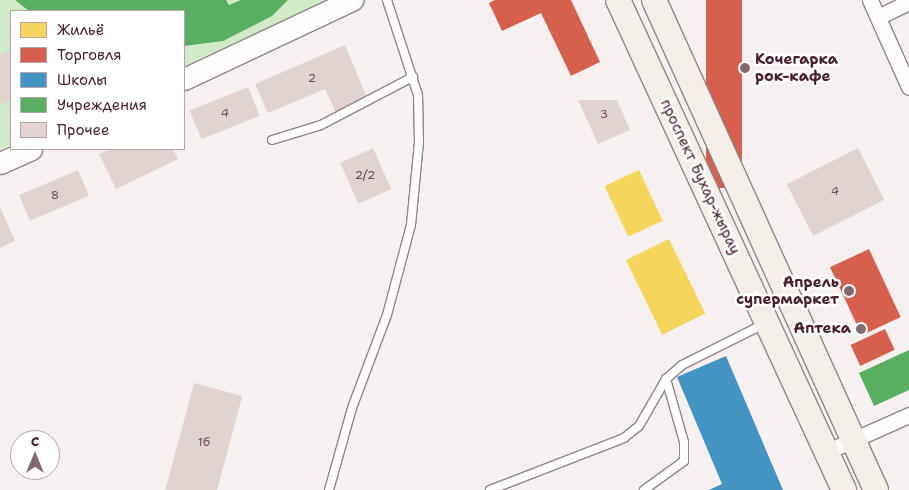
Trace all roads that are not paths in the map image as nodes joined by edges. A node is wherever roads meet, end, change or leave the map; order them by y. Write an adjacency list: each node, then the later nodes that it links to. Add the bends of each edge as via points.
1 (352, 0): 9 (main road)
2 (387, 0): 8 (lane)
3 (618, 0): 14 (main road, проспект Бухар-жырау)
4 (654, 0): 17 (main road, проспект Бухар-жырау)
5 (870, 0): 7 (street)
6 (909, 2): 7 (street)
7 (878, 17): 10 (street)
8 (413, 77): 11 (lane, via 321,126); 19 (lane, via 419,142 411,226 387,315 352,408)
9 (185, 79)
10 (909, 87)
11 (272, 140)
12 (29, 150): 13 (main road)
13 (0, 163)
14 (768, 322): 15 (lane, via 682,365); 18 (main road, проспект Бухар-жырау)
15 (666, 379): 20 (lane, via 639,426 624,438); 21 (lane, via 684,442 684,462)
16 (909, 415): 17 (street)
17 (852, 441): 18 (street); 23 (main road, проспект Бухар-жырау)
18 (828, 451): 22 (main road, проспект Бухар-жырау)
19 (329, 490)
20 (490, 490)
21 (644, 490)
22 (844, 490)
23 (876, 490)

